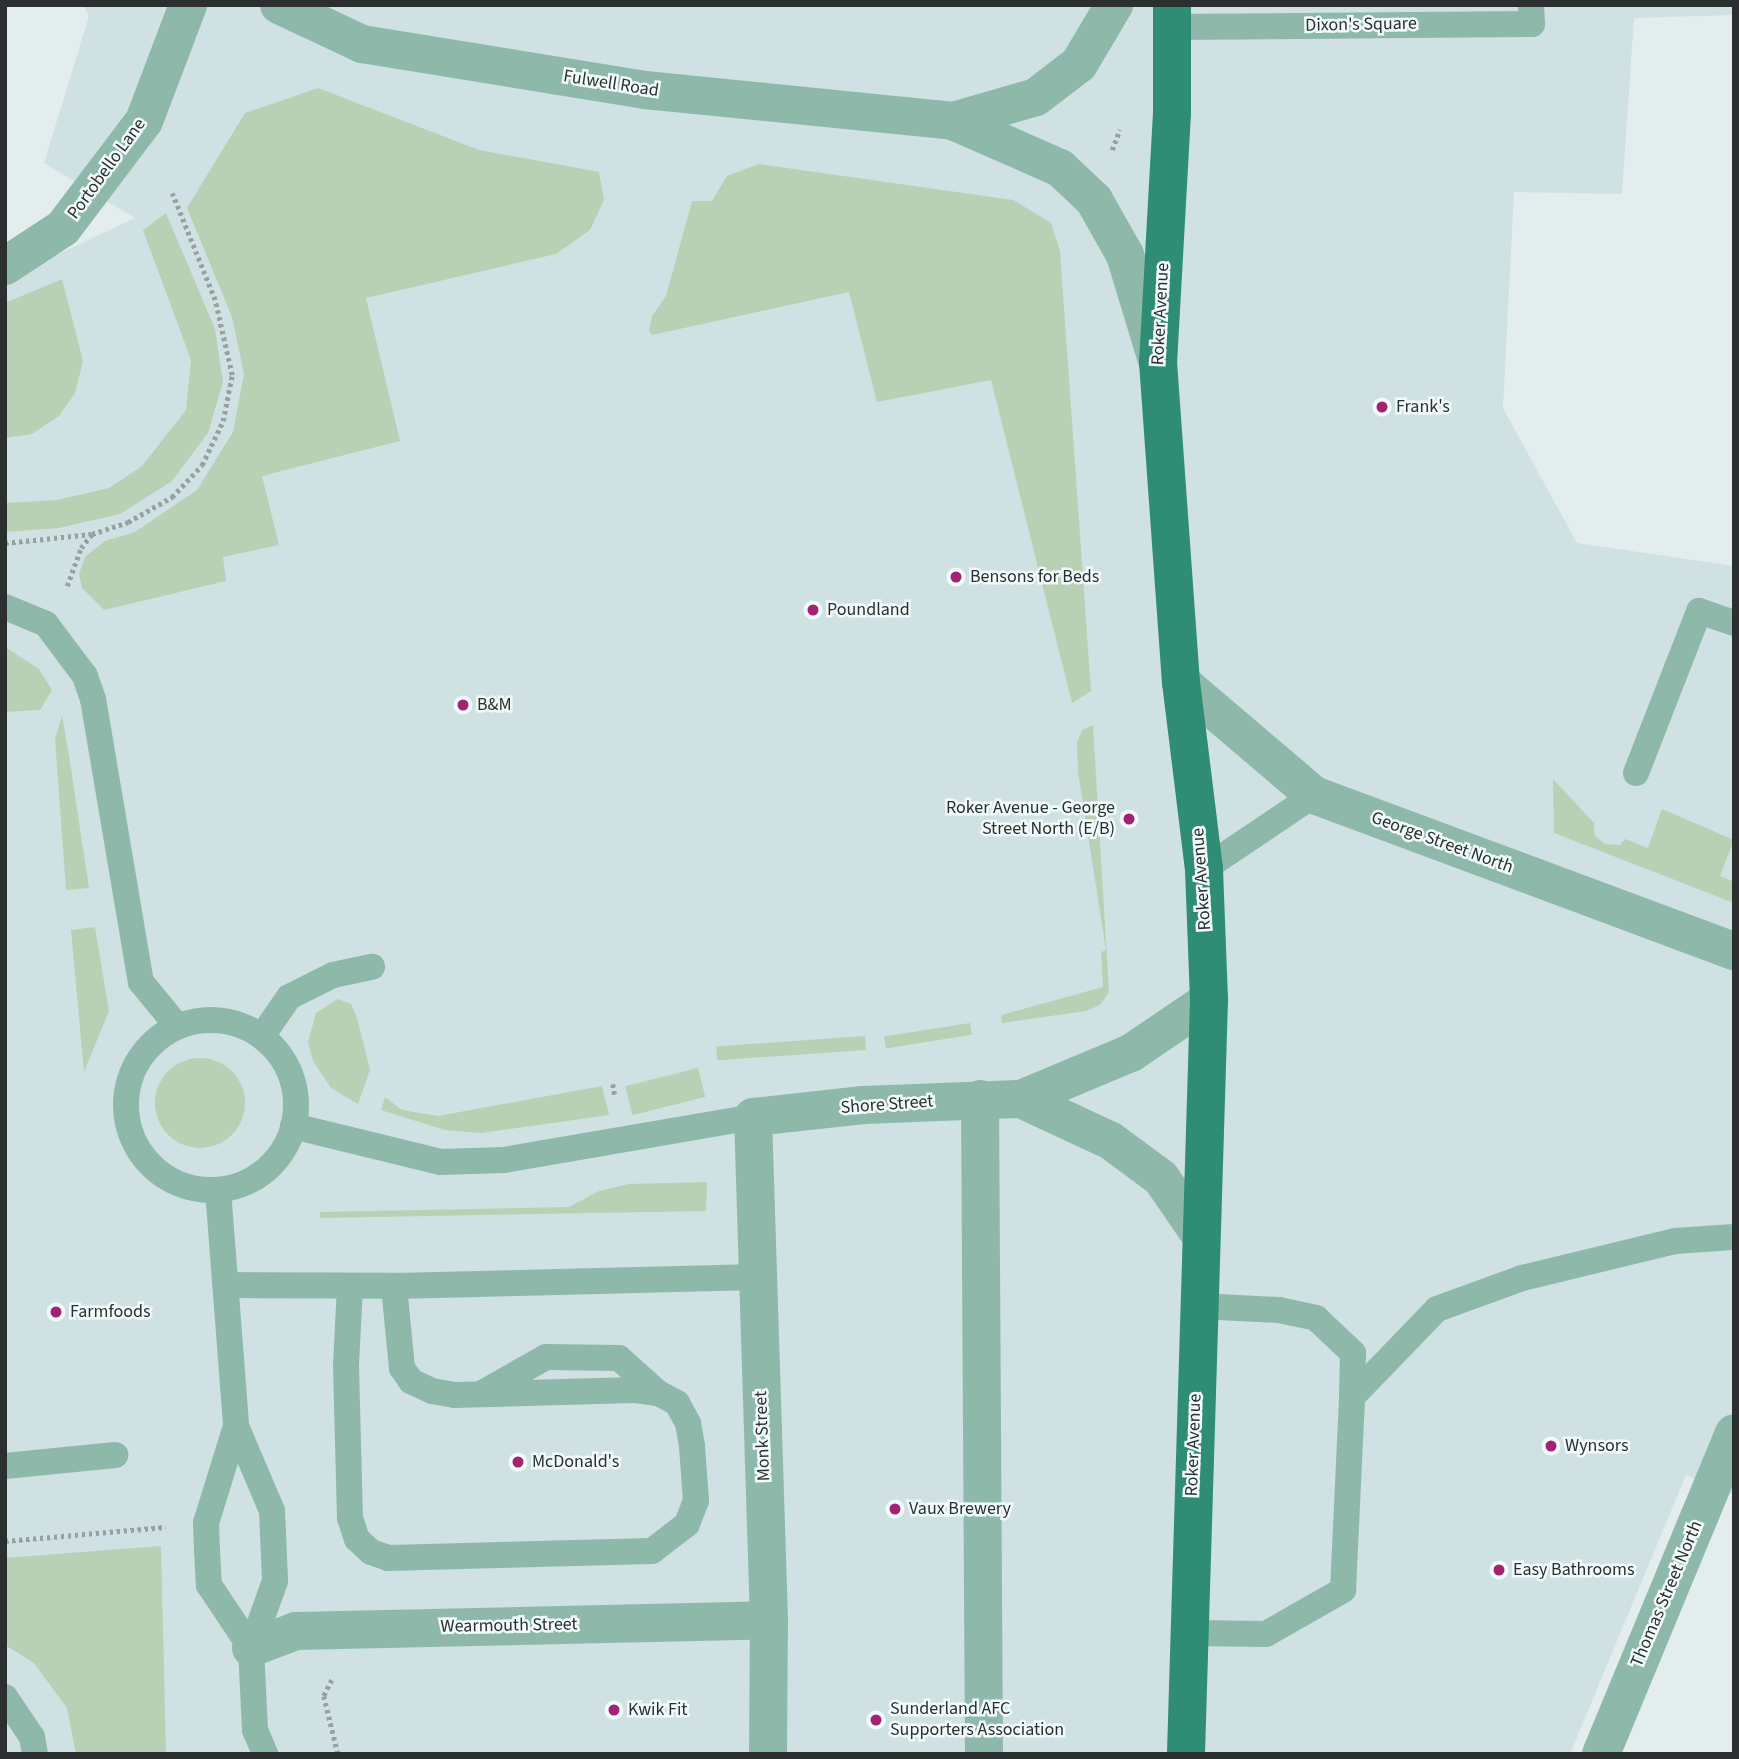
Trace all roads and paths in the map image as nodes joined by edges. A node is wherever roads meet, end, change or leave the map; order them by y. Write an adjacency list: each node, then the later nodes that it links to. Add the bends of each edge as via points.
1 (188, 5): 8 (street, Portobello Lane, via 144,121 63,228)
2 (279, 5): 6 (street, Fulwell Road, via 362,44 645,90)
3 (1114, 5): 6 (street, Fulwell Road, via 1079,64 1036,97)
4 (1531, 5): 5 (lane, Dixon's Square, via 1532,23)
5 (1172, 16): 9 (main road, Roker Avenue, via 1172,113)
6 (953, 121): 9 (street, Fulwell Road, via 1060,168 1094,200 1125,255)
7 (172, 192): 10 (path, via 215,300 232,375 223,421 202,465 172,497 128,522)
8 (5, 265)
9 (1158, 362): 15 (main road, Roker Avenue)
10 (92, 534): 11 (path); 12 (path, via 81,548)
11 (5, 543)
12 (66, 586)
13 (5, 607): 22 (lane, via 46,624 85,676 93,699 141,982)
14 (1734, 623): 16 (lane, via 1699,611)
15 (1181, 682): 17 (street, George Street North); 18 (main road, Roker Avenue)
16 (1636, 773)
17 (1314, 795): 18 (lane); 19 (street, George Street North)
18 (1204, 869): 21 (main road, Roker Avenue)
19 (1734, 951)
20 (372, 967): 23 (lane, via 333,975 289,997)
21 (1209, 1000): 25 (street, via 1131,1053); 29 (main road, Roker Avenue)
22 (177, 1026): 23 (lane, via 210,1019 237,1023); 28 (lane, via 156,1039 137,1060 127,1087 126,1116 134,1144 151,1167 174,1183)
23 (262, 1036): 27 (lane, via 281,1055 294,1080 297,1108)
24 (980, 1099): 25 (street, Shore Street); 26 (street, Shore Street); 52 (street)
25 (1021, 1099): 29 (street, via 1111,1141 1161,1178)
26 (753, 1117): 27 (lane, via 504,1160 441,1162); 31 (street, Monk Street)
27 (293, 1125): 28 (lane, via 278,1160 257,1178)
28 (218, 1190): 32 (lane)
29 (1201, 1236): 35 (main road, Roker Avenue)
30 (1734, 1237): 38 (lane, via 1675,1241 1624,1253 1522,1278 1437,1309)
31 (758, 1277): 34 (lane); 45 (street, Monk Street)
32 (228, 1285): 33 (lane); 39 (lane)
33 (350, 1286): 34 (lane); 36 (lane, via 346,1366 350,1518 357,1538 371,1552 388,1558 652,1551 670,1542 687,1524 696,1502 695,1488 688,1423 677,1403)
34 (394, 1286): 37 (lane, via 402,1368 407,1375 432,1391)
35 (1199, 1306): 38 (lane, via 1279,1310 1316,1318 1353,1353); 46 (main road, Roker Avenue)
36 (658, 1393): 37 (lane); 37 (lane, via 619,1358 547,1357)
37 (480, 1395)
38 (1352, 1397): 46 (lane, via 1343,1590 1266,1634)
39 (236, 1426): 47 (lane, via 272,1511 275,1581); 47 (lane, via 206,1523 209,1585)
40 (1734, 1433): 54 (street, Thomas Street North)
41 (115, 1455): 42 (lane)
42 (5, 1466)
43 (167, 1527): 44 (path)
44 (5, 1541)
45 (769, 1620): 47 (street, Wearmouth Street, via 296,1631); 51 (street, Monk Street)
46 (1189, 1633): 53 (main road, Roker Avenue)
47 (251, 1648): 49 (lane)
48 (5, 1697): 50 (lane, via 32,1737)
49 (256, 1746)
50 (35, 1754)
51 (768, 1754)
52 (984, 1754)
53 (1186, 1754)
54 (1601, 1754)

